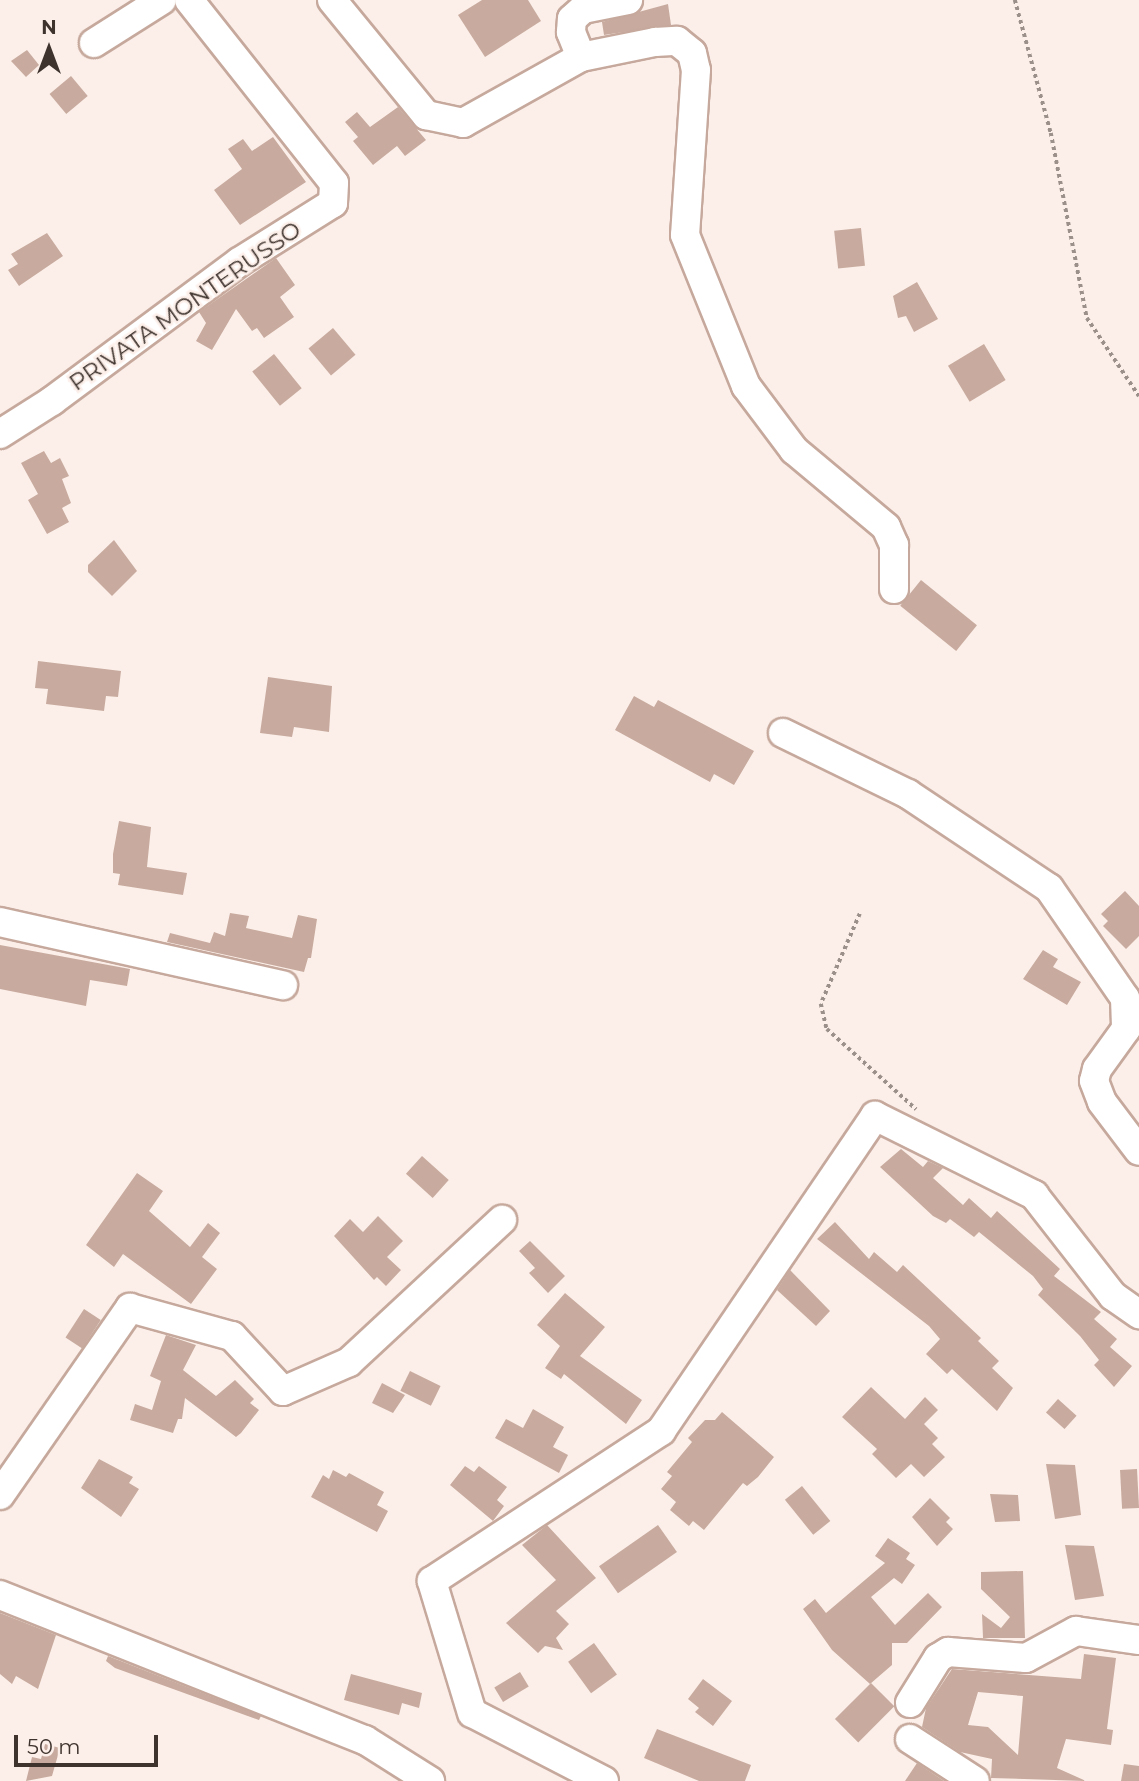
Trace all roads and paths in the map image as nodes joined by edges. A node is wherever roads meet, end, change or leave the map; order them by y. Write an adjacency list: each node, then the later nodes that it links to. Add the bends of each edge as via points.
1 (162, 0): 6 (street)
2 (189, 0): 9 (street, PRIVATA MONTERUSSO, via 334,183 333,204 239,262 52,401)
3 (332, 0): 7 (street, via 426,115 463,123)
4 (628, 0): 7 (street, via 583,9 572,19 571,32)
5 (1015, 0): 8 (path, via 1051,134 1087,318)
6 (94, 43)
7 (581, 57): 10 (street, via 677,41 692,53 696,70 685,235 746,386 794,450 886,527 894,545)
8 (1139, 396)
9 (0, 434)
10 (894, 589)
11 (783, 733): 16 (street, via 908,794 1049,888 1125,998 1126,1029 1097,1069 1094,1081 1102,1102)
12 (860, 914): 15 (path, via 821,1004 827,1029)
13 (0, 922): 14 (street)
14 (283, 985)
15 (923, 1115)
16 (1139, 1151)
17 (502, 1220): 19 (street, via 349,1362 283,1391 232,1336 130,1308)
18 (1139, 1314): 25 (street, via 1113,1296 1034,1195 875,1116 661,1432 432,1581 472,1713)
19 (0, 1494)
20 (0, 1595): 24 (street, via 365,1740)
21 (1139, 1640): 22 (street, via 1076,1631 1026,1658 947,1652 938,1658)
22 (910, 1703)
23 (910, 1739): 26 (street)
24 (430, 1781)
25 (604, 1781)
26 (975, 1781)

